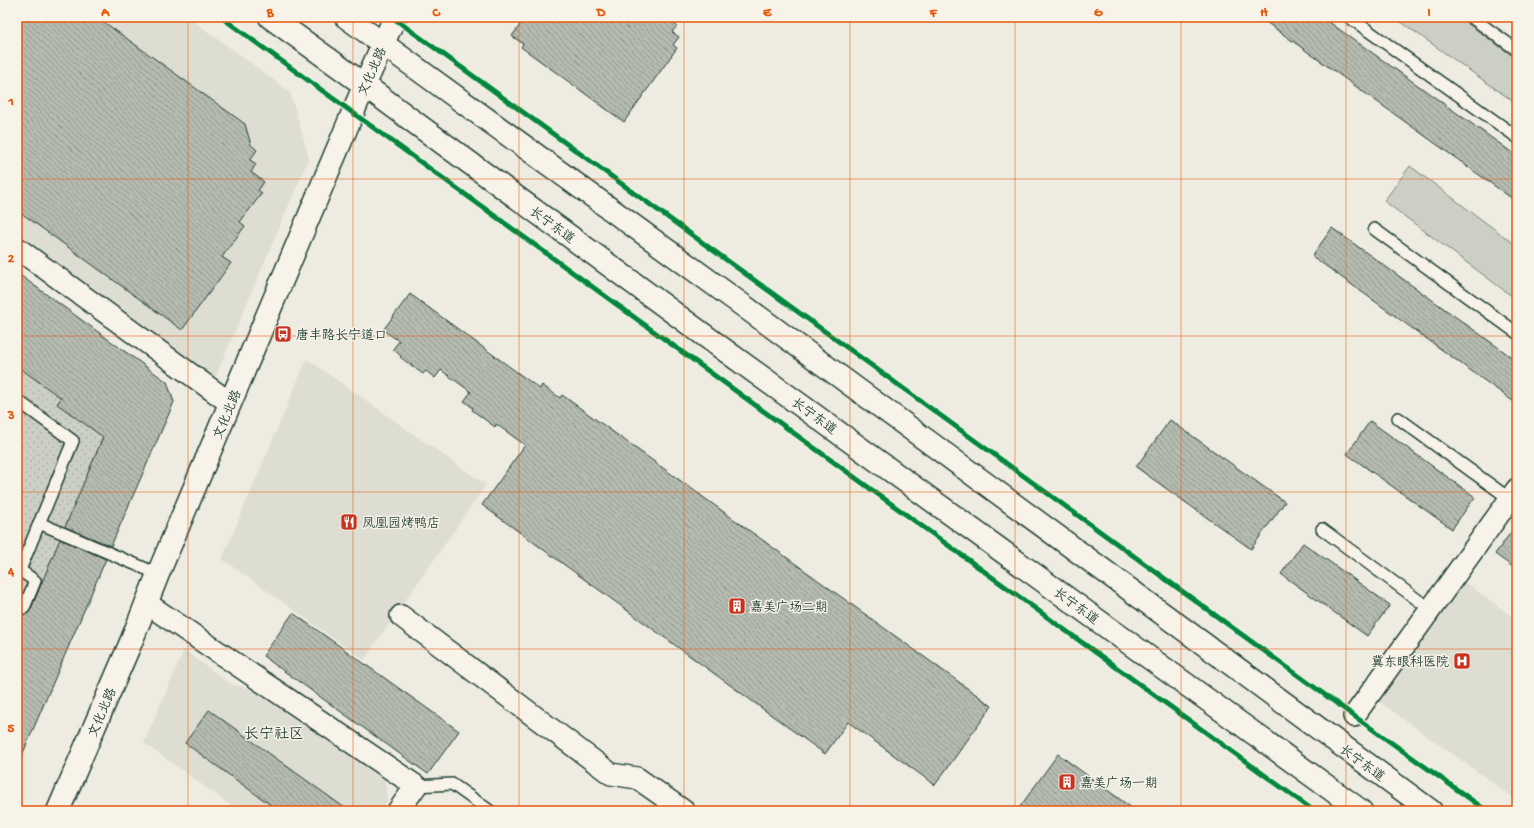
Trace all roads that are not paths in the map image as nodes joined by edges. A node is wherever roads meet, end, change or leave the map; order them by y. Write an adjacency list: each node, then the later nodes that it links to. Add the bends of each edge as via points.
1 (270, 17): 8 (main road, 长宁东道)
2 (346, 17): 6 (main road, 长宁东道)
3 (396, 17): 6 (main road, 文化北路)
4 (1349, 17): 9 (lane)
5 (1471, 17): 7 (lane)
6 (383, 45): 8 (main road, 文化北路); 32 (main road, 长宁东道, via 741,304)
7 (1517, 50)
8 (365, 84): 14 (main road, 文化北路); 31 (main road, 长宁东道, via 734,357)
9 (1517, 137)
10 (1374, 229): 12 (lane)
11 (17, 248): 14 (street)
12 (1517, 333)
13 (17, 400): 17 (lane, via 73,441)
14 (230, 403): 20 (main road, 文化北路)
15 (1398, 418): 16 (lane)
16 (1514, 494): 23 (street)
17 (39, 523): 19 (lane); 20 (lane)
18 (1322, 529): 23 (lane)
19 (18, 569): 22 (lane, via 35,581)
20 (158, 574): 21 (main road, 文化北路)
21 (146, 603): 26 (street); 27 (main road, 文化北路)
22 (24, 608)
23 (1430, 609): 25 (street)
24 (401, 616): 30 (street, via 611,774 638,778)
25 (1354, 716)
26 (416, 786): 28 (street); 29 (lane, via 452,784)
27 (58, 811)
28 (398, 811)
29 (490, 811)
30 (684, 811)
31 (1361, 811)
32 (1431, 811)

